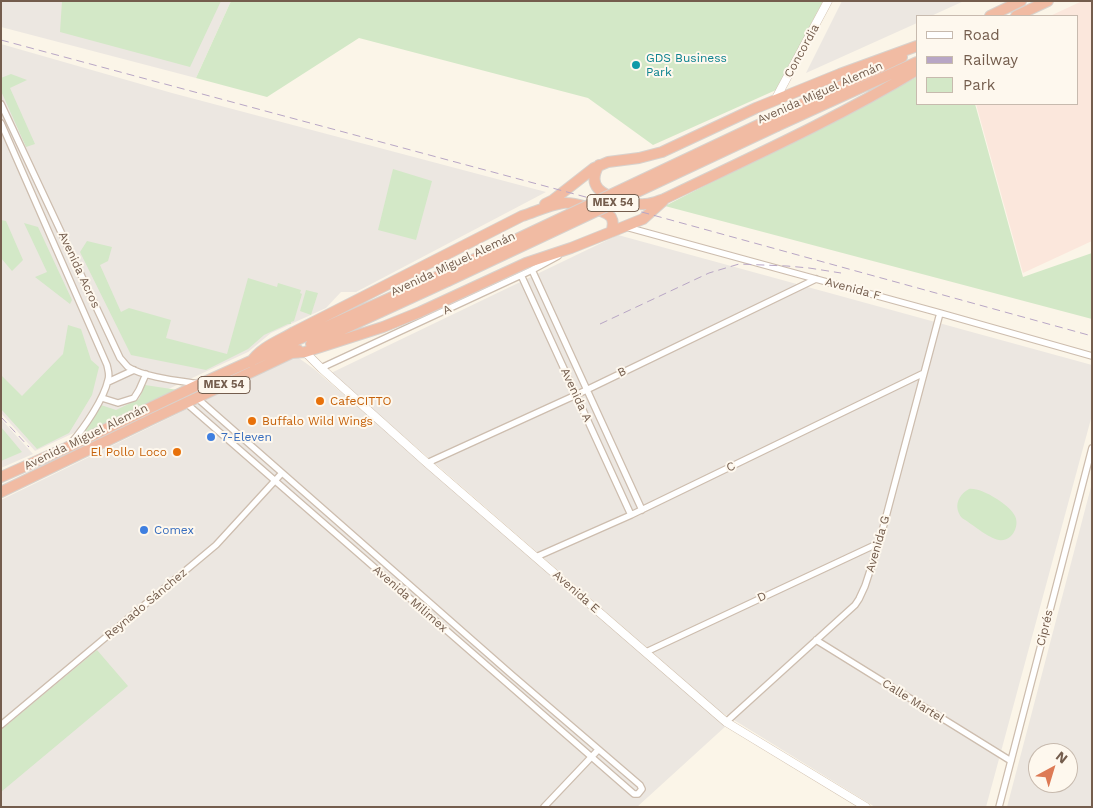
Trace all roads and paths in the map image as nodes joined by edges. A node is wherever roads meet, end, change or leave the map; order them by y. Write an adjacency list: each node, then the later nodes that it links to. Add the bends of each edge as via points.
1 (828, 1): 9 (main road, Concordia)
2 (1021, 1): 4 (highway)
3 (1048, 1): 5 (highway)
4 (992, 15)
5 (1018, 15)
6 (916, 46): 9 (highway)
7 (916, 51): 22 (highway, Avenida Miguel Alemán / MEX 54, bridge)
8 (915, 66): 13 (highway, via 890,86 815,126); 22 (highway, Avenida Miguel Alemán / MEX 54, bridge)
9 (775, 100): 12 (highway, via 662,152)
10 (1, 104): 24 (street, Avenida Acros)
11 (1, 123): 25 (street, Avenida Acros)
12 (599, 165): 13 (highway, via 595,182 604,194 638,204); 14 (highway, via 553,200)
13 (664, 199): 15 (highway)
14 (522, 216): 16 (highway, via 553,205 571,203 606,213 612,219); 32 (highway, via 294,332 261,351)
15 (643, 219): 17 (highway); 18 (street)
16 (612, 227): 17 (highway); 19 (highway)
17 (625, 227): 18 (street, Avenida F)
18 (649, 234): 23 (street, Avenida F)
19 (571, 248): 20 (street, A); 29 (highway, via 526,263 428,309)
20 (532, 270): 21 (street, A); 39 (street, Avenida A)
21 (521, 275): 33 (street, A); 40 (street, Avenida A)
22 (446, 277): 30 (highway, Avenida Miguel Alemán / MEX 54); 32 (highway, Avenida Miguel Alemán / MEX 54)
23 (816, 279): 26 (street, Avenida F); 39 (street, B)
24 (91, 296): 25 (street); 27 (street, Avenida Acros)
25 (79, 300): 28 (street, Avenida Acros)
26 (940, 313): 31 (street, Avenida F); 35 (street, Avenida G)
27 (103, 322): 28 (street); 34 (street, Avenida Acros, via 120,358)
28 (91, 327): 37 (street, Avenida Acros, via 107,364)
29 (305, 352): 30 (highway); 33 (main road, Avenida E)
30 (292, 353): 42 (highway, Avenida Miguel Alemán / MEX 54)
31 (1092, 356)
32 (251, 362): 38 (highway, Avenida Miguel Alemán / MEX 54)
33 (321, 368): 48 (main road, Avenida E)
34 (134, 370): 36 (street, Avenida Acros); 37 (street)
35 (924, 373): 53 (street, C); 55 (street, Avenida G)
36 (146, 374): 38 (street, Avenida Acros); 41 (street, via 134,398 118,403)
37 (108, 382): 41 (street, Avenida Acros)
38 (200, 384): 44 (highway, Avenida Miguel Alemán / MEX 54)
39 (586, 390): 40 (street, B); 46 (street, Avenida A)
40 (576, 394): 47 (street, Avenida A); 48 (street, B)
41 (102, 398): 44 (street, Avenida Acros)
42 (197, 398): 43 (highway, Avenida Miguel Alemán / MEX 54); 49 (street, Avenida Milimex)
43 (186, 403): 51 (street, Avenida Milimex); 52 (highway, Avenida Miguel Alemán / MEX 54)
44 (66, 448): 50 (highway, Avenida Miguel Alemán / MEX 54)
45 (1092, 448): 63 (street, Ciprés)
46 (617, 456): 47 (street); 53 (street, Avenida A)
47 (607, 462): 54 (street, Avenida A)
48 (427, 463): 56 (main road, Avenida E)
49 (282, 473): 51 (street, Reynado Sánchez); 61 (street, Avenida Milimex)
50 (1, 477)
51 (275, 481): 60 (street, Reynado Sánchez, via 216,546); 62 (street, Avenida Milimex)
52 (1, 492)
53 (642, 510): 54 (street, C)
54 (631, 515): 56 (street, C)
55 (879, 543): 57 (street, Avenida G, via 859,599); 58 (street, D)
56 (536, 557): 58 (main road, Avenida E)
57 (816, 640): 59 (street, Avenida G); 63 (street, Calle Martel)
58 (646, 652): 59 (main road, Avenida E)
59 (726, 722): 65 (main road, Avenida E)
60 (1, 725)
61 (598, 750): 62 (street); 62 (street, Avenida Milimex, via 640,785 641,792 634,794)
62 (591, 757): 64 (street)
63 (1011, 761): 66 (street, Ciprés)
64 (544, 807)
65 (866, 807)
66 (999, 807)

